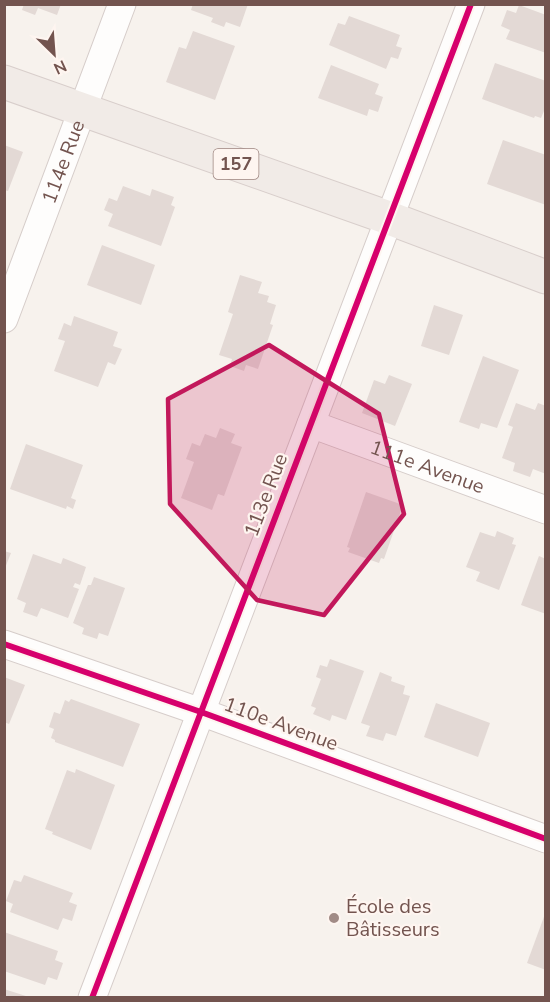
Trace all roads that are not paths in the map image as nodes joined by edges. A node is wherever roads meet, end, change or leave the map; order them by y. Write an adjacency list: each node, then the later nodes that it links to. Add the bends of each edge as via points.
1 (122, 4): 4 (street, 114e Rue)
2 (471, 4): 5 (street, 113e Rue)
3 (4, 82): 4 (main road, 157)
4 (82, 111): 5 (main road, 157); 7 (street, 114e Rue)
5 (389, 218): 6 (main road, 157); 8 (street, 113e Rue)
6 (546, 277)
7 (4, 319)
8 (311, 424): 9 (street, 111e Avenue); 11 (street, 113e Rue)
9 (546, 510)
10 (4, 644): 11 (street, 110e Avenue)
11 (201, 712): 12 (street, 110e Avenue); 13 (street, 113e Rue)
12 (546, 839)
13 (92, 998)

